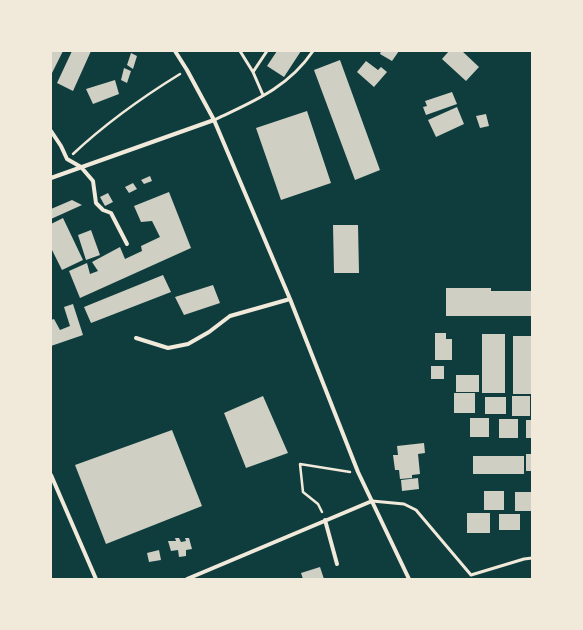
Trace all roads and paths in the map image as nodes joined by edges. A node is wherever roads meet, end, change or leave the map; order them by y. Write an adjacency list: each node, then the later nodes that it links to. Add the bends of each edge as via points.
1 (174, 51): 5 (street)
2 (240, 51): 6 (lane)
3 (267, 51): 6 (lane)
4 (313, 51): 7 (lane, via 285,82)
5 (187, 70): 8 (street); 10 (path, via 124,110)
6 (253, 72): 7 (lane)
7 (263, 95): 8 (lane)
8 (214, 120): 11 (street); 14 (street)
9 (51, 131): 10 (street)
10 (67, 159): 11 (street)
11 (81, 167): 12 (street); 13 (street, via 93,181 96,204 111,213)
12 (51, 178)
13 (127, 244)
14 (290, 299): 15 (street, via 230,316 188,344 168,348); 16 (street)
15 (136, 338)
16 (358, 472): 18 (street); 19 (path, via 300,464 303,492 318,504)
17 (51, 475): 24 (street)
18 (372, 501): 19 (street); 23 (lane, via 404,504 416,510); 27 (street)
19 (325, 520): 21 (street); 22 (street)
20 (532, 558): 23 (lane)
21 (337, 564)
22 (198, 574): 25 (street); 26 (street)
23 (471, 575): 28 (lane)
24 (96, 579)
25 (187, 579)
26 (199, 579)
27 (409, 579)
28 (473, 579)

